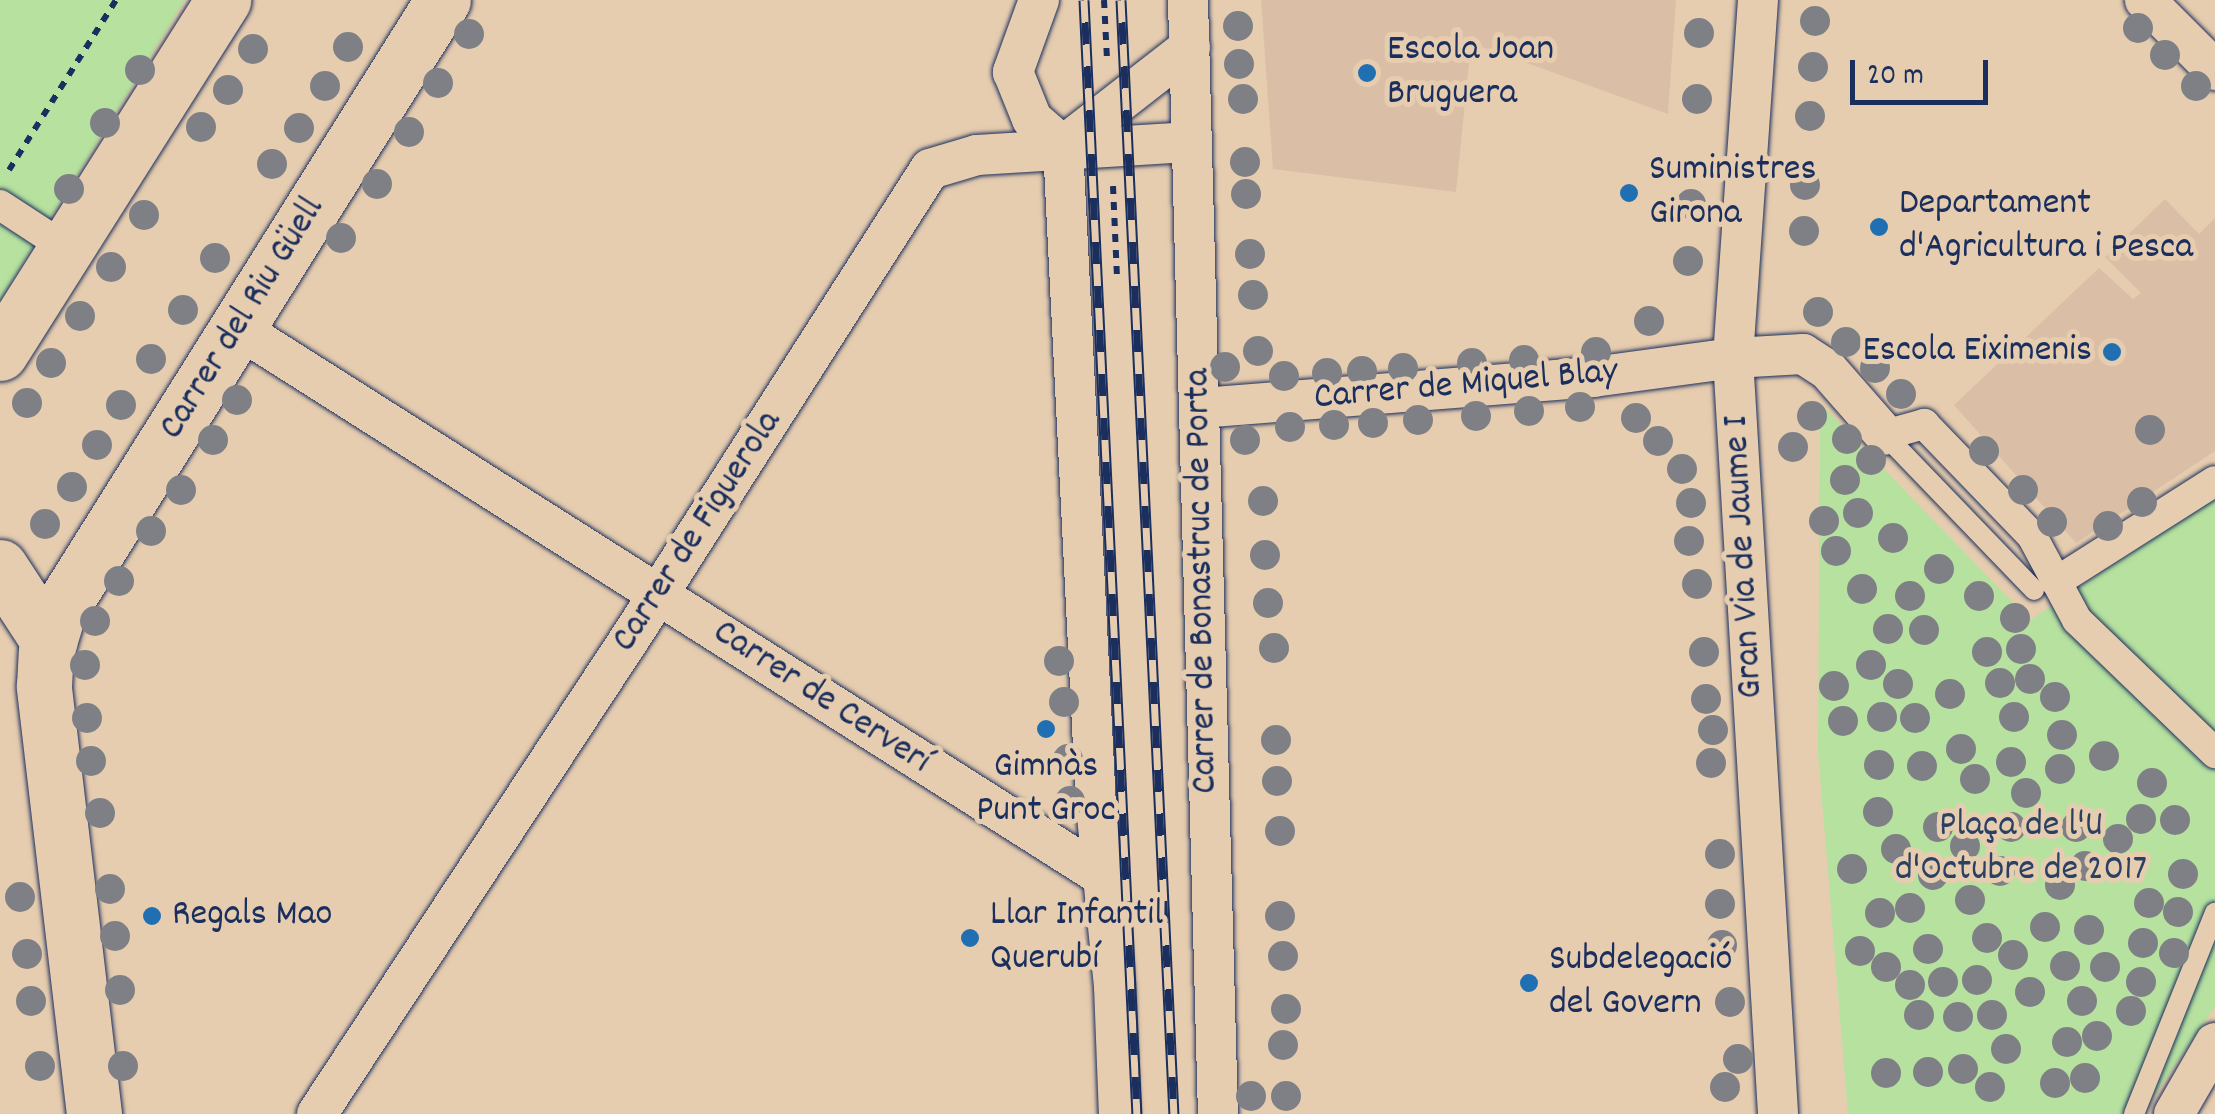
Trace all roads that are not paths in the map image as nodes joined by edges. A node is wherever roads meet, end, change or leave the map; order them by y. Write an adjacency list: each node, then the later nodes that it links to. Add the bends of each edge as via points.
1 (223, 0): 12 (main road)
2 (444, 0): 13 (main road, Carrer del Riu Güell)
3 (1039, 0): 10 (street, via 1014,72 1032,119)
4 (1188, 0): 7 (street, Carrer de Bonastruc de Porta)
5 (1758, 0): 15 (street, Gran Via de Jaume I)
6 (2146, 0): 8 (street)
7 (1190, 48): 9 (street, Carrer de Bonastruc de Porta); 10 (street)
8 (2215, 70)
9 (1192, 142): 10 (street, Carrer de Figuerola); 16 (street, Carrer de Bonastruc de Porta)
10 (1063, 146): 21 (street, Carrer de Figuerola, via 976,154 930,169); 24 (street)
11 (0, 205): 12 (street)
12 (66, 248): 14 (main road)
13 (236, 327): 21 (street, Carrer de Cerverí); 22 (main road, Carrer del Riu Güell, via 57,615)
14 (0, 353)
15 (1733, 358): 16 (street, Carrer de Miquel Blay, via 1593,377); 17 (street, Carrer de Miquel Blay, via 1803,354 1828,370); 31 (street, Gran Via de Jaume I)
16 (1200, 408): 30 (street, Carrer de Bonastruc de Porta)
17 (1885, 435): 20 (street, via 1924,424 2032,536)
18 (2215, 481): 20 (street)
19 (0, 567): 22 (main road)
20 (2045, 586): 23 (street)
21 (657, 594): 24 (street, Carrer de Cerverí); 28 (street, Carrer de Figuerola)
22 (49, 642): 27 (main road, Carrer del Riu Güell, via 44,686)
23 (2215, 753)
24 (1102, 876): 29 (street)
25 (2215, 913): 32 (lane)
26 (2215, 1044): 33 (street)
27 (94, 1114)
28 (317, 1114)
29 (1119, 1114)
30 (1218, 1114)
31 (1778, 1114)
32 (2134, 1114)
33 (2174, 1114)

